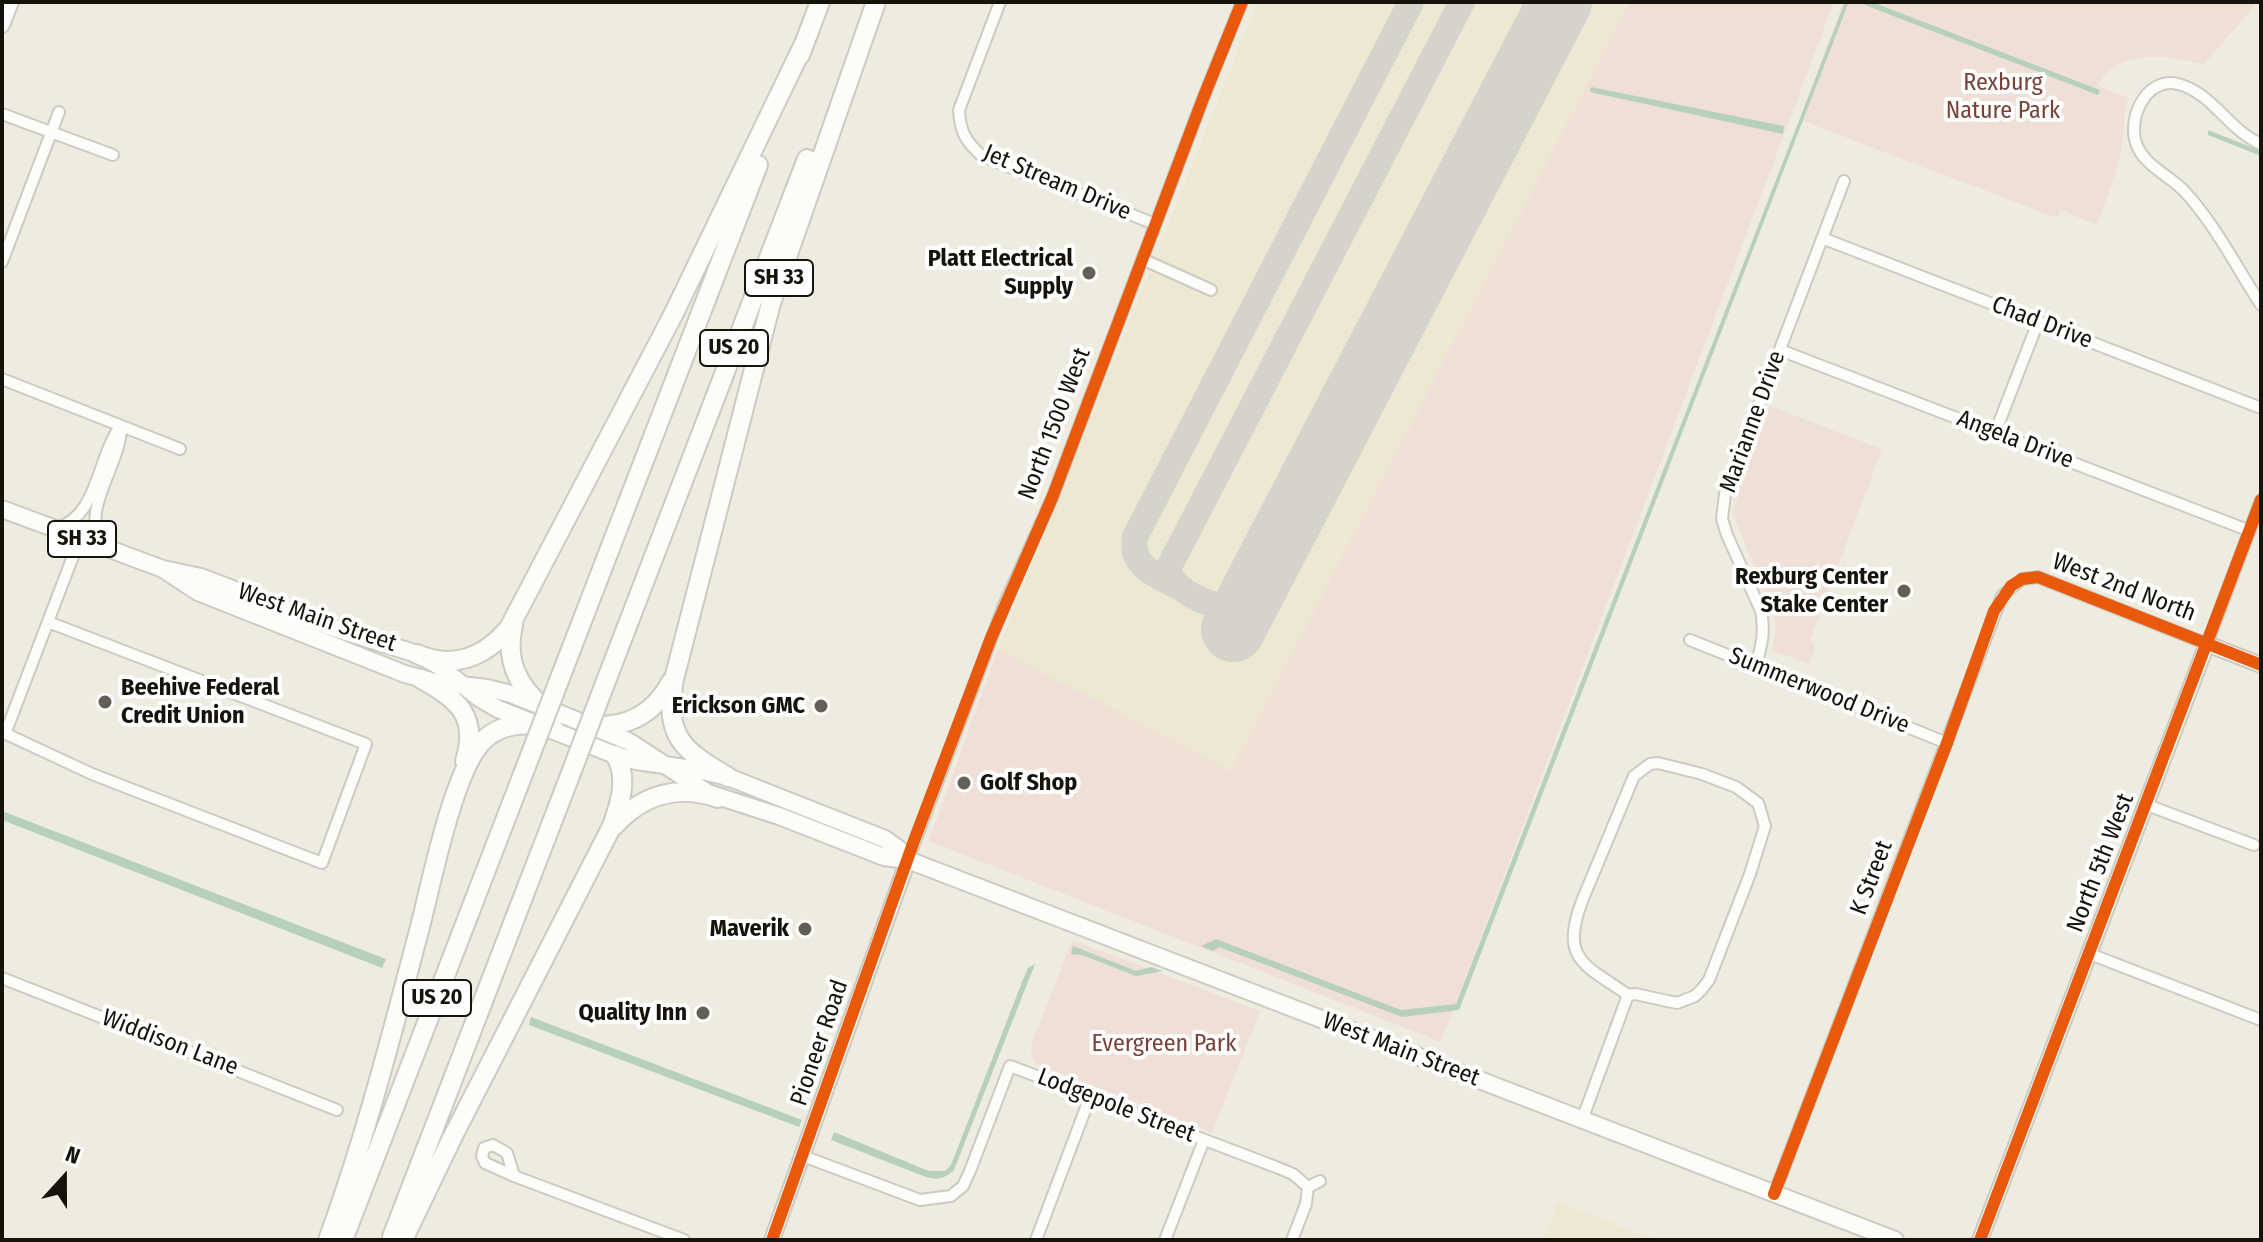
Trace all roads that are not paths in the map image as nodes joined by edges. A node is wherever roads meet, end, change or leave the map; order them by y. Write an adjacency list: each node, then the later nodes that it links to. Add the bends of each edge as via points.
1 (11, 2): 7 (street)
2 (820, 2): 8 (highway, US 20)
3 (867, 2): 75 (highway, US 20, bridge)
4 (876, 2): 43 (highway, SH 33, via 771,303)
5 (1000, 2): 15 (street, Jet Stream Drive, via 959,110 960,129 969,144 982,156)
6 (1242, 2): 15 (street, North 1500 West)
7 (2, 25)
8 (804, 44): 36 (highway, SH 33, via 673,315); 74 (highway, US 20, bridge)
9 (59, 112): 11 (street)
10 (2, 114): 11 (street)
11 (51, 132): 13 (street); 18 (street)
12 (2261, 144): 20 (street, via 2202,95 2178,84 2150,93 2134,122 2142,154 2198,207)
13 (113, 155)
14 (1844, 181): 16 (street, Marianne Drive)
15 (1155, 224): 17 (street, North 1500 West)
16 (1822, 238): 21 (street, Chad Drive); 22 (street, Marianne Drive)
17 (1142, 259): 19 (street); 59 (street, North 1500 West)
18 (2, 262)
19 (1211, 290)
20 (2261, 305)
21 (2038, 322): 24 (street, Chad Drive); 26 (street)
22 (1780, 350): 26 (street, Angela Drive); 41 (street, Marianne Drive, via 1725,494 1722,519 1761,611 1764,637)
23 (2, 379): 25 (street)
24 (2261, 408)
25 (121, 426): 27 (street); 30 (street, via 82,512); 33 (street, via 118,452 94,517)
26 (1995, 433): 31 (street, Angela Drive)
27 (180, 449)
28 (2261, 500): 31 (street, North 5th West)
29 (2, 509): 30 (main road, West Main Street / SH 33)
30 (55, 529): 32 (main road, West Main Street / SH 33)
31 (2250, 531): 39 (street, North 5th West)
32 (80, 538): 33 (main road, West Main Street / SH 33); 37 (street)
33 (108, 548): 34 (main road, West Main Street / SH 33)
34 (163, 569): 40 (main road, West Main Street / SH 33, via 201,577); 44 (main road, West Main Street / SH 33, via 198,592)
35 (2017, 582): 39 (street, West 2nd North, via 2038,577); 50 (street, K Street, via 1994,611)
36 (515, 619): 40 (highway, SH 33, via 494,644 472,658 444,661); 46 (highway, via 513,670)
37 (48, 622): 49 (street); 49 (street, via 366,744 322,863 92,774)
38 (1690, 640): 41 (street, Summerwood Drive)
39 (2207, 644): 42 (street, West 2nd North); 56 (street, North 5th West)
40 (417, 654): 45 (main road, West Main Street)
41 (1756, 665): 50 (street, Summerwood Drive)
42 (2261, 665)
43 (677, 668): 47 (highway, SH 33, via 648,712 618,724); 53 (highway, via 671,703 676,736 692,755)
44 (421, 679): 45 (main road, West Main Street / SH 33); 54 (highway, via 455,700 467,721 469,745)
45 (464, 685): 46 (main road, West Main Street / SH 33); 48 (main road, West Main Street, via 498,709)
46 (544, 708): 47 (main road, West Main Street / SH 33)
47 (584, 724): 52 (main road, West Main Street, via 628,741)
48 (554, 729): 51 (main road, West Main Street); 54 (highway, via 527,724 495,731 476,750)
49 (4, 733)
50 (1947, 743): 72 (street, K Street)
51 (615, 755): 52 (main road, West Main Street); 57 (highway, via 622,787)
52 (667, 766): 53 (main road, West Main Street); 55 (main road, West Main Street)
53 (728, 777): 59 (main road, West Main Street, via 885,839)
54 (457, 791): 73 (highway, via 369,1119)
55 (718, 798): 57 (highway, via 684,791 660,794 630,811); 59 (main road, West Main Street, via 884,857)
56 (2147, 805): 58 (street); 60 (street, North 5th West)
57 (605, 838): 76 (highway)
58 (2254, 845)
59 (908, 860): 66 (main road, West Main Street); 68 (street, Pioneer Road)
60 (2090, 954): 63 (street); 83 (street, North 5th West)
61 (2, 978): 65 (street, Widdison Lane)
62 (1628, 995): 62 (street, via 1577,956 1572,940 1574,922 1634,776 1658,763 1736,787 1758,803 1765,826 1709,980 1695,996 1677,1003); 66 (street)
63 (2261, 1020)
64 (1090, 1097): 67 (street, Lodgepole Street); 68 (street, Lodgepole Street, via 1010,1066 970,1171 951,1196 920,1200); 79 (street)
65 (337, 1110)
66 (1582, 1120): 72 (main road, West Main Street)
67 (1204, 1140): 71 (street, Lodgepole Street, via 1293,1174); 80 (street)
68 (803, 1156): 78 (street, Pioneer Road)
69 (514, 1176): 77 (street)
70 (1320, 1181): 71 (street)
71 (1308, 1187): 81 (street)
72 (1774, 1194): 82 (main road, West Main Street)
73 (328, 1240)
74 (343, 1240)
75 (390, 1240)
76 (403, 1240)
77 (684, 1240)
78 (772, 1240)
79 (1036, 1240)
80 (1165, 1240)
81 (1292, 1240)
82 (1895, 1240)
83 (1980, 1240)

